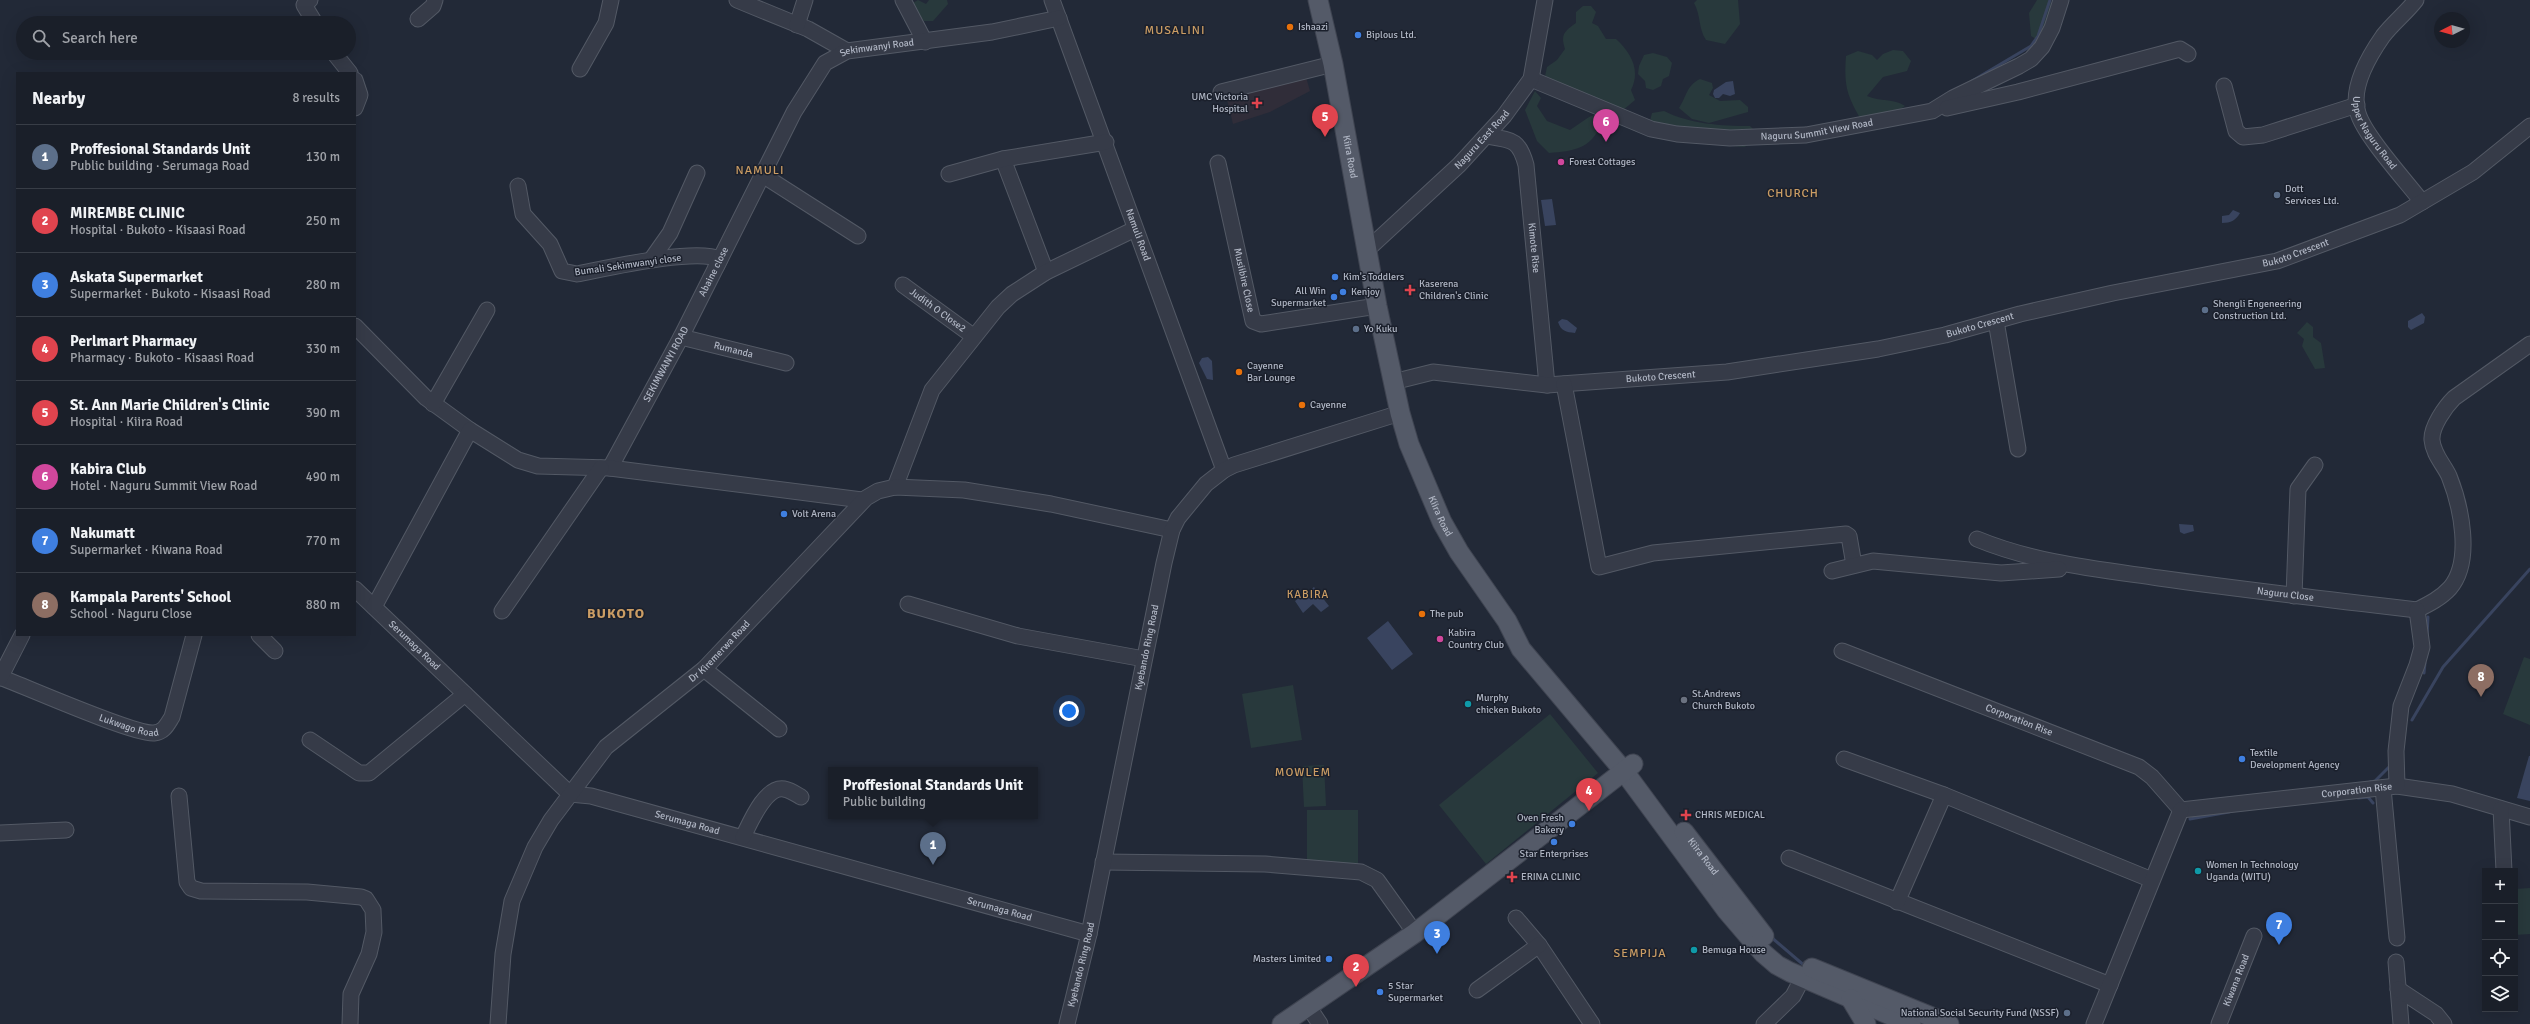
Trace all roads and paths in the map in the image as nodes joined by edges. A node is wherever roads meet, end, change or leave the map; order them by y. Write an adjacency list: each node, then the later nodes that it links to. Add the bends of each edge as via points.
1 (310, 0): 12 (street, via 304,5)
2 (435, 0): 14 (street, via 433,6)
3 (611, 0): 21 (street, via 606,23)
4 (737, 0): 15 (street)
5 (805, 0): 15 (street)
6 (903, 0): 16 (street)
7 (1052, 0): 13 (street, Namuli Road)
8 (1318, 0): 20 (main road, Kiira Road)
9 (1545, 0): 23 (street, Naguru East Road)
10 (2061, 0): 29 (street, Naguru Summit View Road, via 2042,48 2031,59)
11 (2416, 0): 28 (street, Upper Naguru Road, via 2383,37 2371,56 2356,96)
12 (311, 16)
13 (1059, 18): 16 (street, Sekimwanyi Road); 32 (street, Namuli Road)
14 (418, 19)
15 (803, 27): 17 (street)
16 (925, 42): 17 (street, Sekimwanyi Road)
17 (847, 51): 36 (street, Sekimwanyi Road, via 828,60 816,74)
18 (2188, 54): 29 (street, via 2180,49 2018,92)
19 (340, 60): 22 (street)
20 (1333, 64): 26 (street); 42 (main road, Kiira Road)
21 (580, 69)
22 (349, 72)
23 (1531, 79): 29 (street, Naguru Summit View Road, via 1651,129 1706,138 1806,135); 31 (street, Naguru East Road)
24 (356, 84): 27 (street, via 360,95)
25 (2224, 86): 28 (street, via 2236,131 2243,137 2263,135)
26 (1220, 92)
27 (356, 105)
28 (2357, 105): 39 (street, Upper Naguru Road, via 2365,127)
29 (1932, 111)
30 (2530, 126): 39 (street, Bukoto Crescent, via 2473,172)
31 (1486, 136): 42 (street, Naguru East Road, via 1439,186); 56 (street, Kimote Rise, via 1513,141 1521,149 1526,165)
32 (1106, 142): 33 (street); 40 (street, Namuli Road)
33 (1003, 159): 37 (street); 45 (street)
34 (1218, 163): 48 (street, Musiibire Close, via 1253,321 1261,324)
35 (697, 173): 44 (street, via 670,234)
36 (761, 174): 41 (street); 43 (street, Abaine close)
37 (949, 174)
38 (518, 186): 44 (street, Bumali Sekimwanyi close, via 523,214 550,244 562,271 577,274)
39 (2422, 202): 49 (street, Bukoto Crescent, via 2400,215 2277,261 2154,284)
40 (1135, 229): 45 (street); 63 (street, Namuli Road)
41 (858, 236)
42 (1368, 249): 48 (main road, Kiira Road)
43 (720, 259): 44 (street, Bumali Sekimwanyi close, via 700,255); 52 (street, Abaine close); 62 (street, SEKIMWANYI ROAD)
44 (651, 260)
45 (1046, 272): 51 (street, via 1005,300)
46 (903, 284): 51 (street, Judith O Close2)
47 (487, 310): 58 (street)
48 (1378, 310): 57 (main road, Kiira Road)
49 (1996, 320): 55 (street, Bukoto Crescent, via 1930,338 1804,361 1727,372); 60 (street)
50 (356, 327): 58 (street)
51 (973, 336): 64 (street, via 932,390)
52 (681, 337): 54 (street, Rumanda); 62 (street, Abaine close)
53 (2530, 344): 75 (street, via 2454,398 2446,407 2435,429 2432,440 2448,475 2461,517 2462,564 2450,588)
54 (786, 363)
55 (1564, 384): 56 (street, Bukoto Crescent); 68 (street, via 1599,567 1653,553 1846,534)
56 (1547, 386): 57 (street, Bukoto Crescent, via 1433,372)
57 (1397, 398): 63 (street, Kyebando Ring Road); 89 (main road, Kiira Road, via 1409,444 1442,522 1459,552 1507,622 1521,649)
58 (433, 404): 59 (street)
59 (470, 430): 62 (street, via 525,463 555,468); 74 (street)
60 (2018, 448)
61 (2315, 466): 72 (street, via 2298,489)
62 (606, 468): 65 (street); 76 (street)
63 (1224, 470): 66 (street, Kyebando Ring Road, via 1195,496)
64 (895, 487): 65 (street, Dr Kiremerwa Road, via 878,491); 66 (street, Dr Kiremerwa Road, via 944,488 1008,496)
65 (862, 500): 83 (street, Dr Kiremerwa Road)
66 (1172, 530): 82 (street, Kyebando Ring Road)
67 (1977, 539): 69 (street, Naguru Close, via 2010,552)
68 (1854, 565): 69 (street, via 1873,561 1904,562 2001,573); 70 (street)
69 (2084, 567): 72 (street, Naguru Close)
70 (1832, 571)
71 (356, 590): 74 (street, Serumaga Road)
72 (2294, 596): 75 (street, Naguru Close)
73 (908, 604): 82 (street, via 1018,636)
74 (374, 607): 85 (street, Serumaga Road)
75 (2417, 610): 90 (street, via 2422,643 2417,665 2401,706)
76 (502, 611)
77 (21, 636): 84 (street)
78 (194, 636): 84 (street, Lukwago Road, via 172,717 164,729 155,733 144,732)
79 (260, 636): 80 (street)
80 (276, 651)
81 (1842, 651): 96 (street, Corporation Rise, via 2139,767 2152,776)
82 (1144, 659): 102 (street, Kyebando Ring Road)
83 (704, 669): 86 (street); 91 (street, Dr Kiremerwa Road, via 611,742)
84 (0, 678)
85 (465, 694): 87 (street, via 369,773 359,773); 91 (street, Serumaga Road)
86 (780, 729)
87 (310, 740)
88 (1844, 759): 92 (street)
89 (1628, 767): 107 (main road); 113 (main road, Kiira Road, via 1726,911 1777,965); 119 (main road, Kiira Road, via 1770,945)
90 (2390, 787): 95 (street, Corporation Rise, via 2452,794); 96 (street, Corporation Rise); 110 (street)
91 (570, 794): 100 (street, Serumaga Road, via 591,796); 121 (street, Dr Kiremerwa Road, via 535,846 512,901 503,954)
92 (1944, 795): 104 (street); 105 (street)
93 (179, 796): 120 (street, via 187,882 191,888 201,891 335,893 360,897 370,905 374,917 372,943 351,994)
94 (801, 797): 100 (street, via 783,789 772,792 765,798)
95 (2501, 809): 97 (street, Corporation Rise); 103 (street)
96 (2181, 810): 104 (street)
97 (2530, 817)
98 (66, 830): 99 (street)
99 (0, 833)
100 (743, 837): 108 (street, Serumaga Road)
101 (1789, 858): 105 (street)
102 (1103, 862): 107 (street, via 1265,864 1361,872 1378,880); 108 (street, Kyebando Ring Road)
103 (2504, 868)
104 (2152, 880): 114 (street)
105 (1897, 902): 114 (street)
106 (1516, 918): 111 (street)
107 (1415, 933): 118 (main road)
108 (1090, 934): 122 (street, Kyebando Ring Road)
109 (2254, 936): 130 (street, Kiwana Road)
110 (2397, 938)
111 (1538, 945): 116 (street); 125 (street)
112 (2396, 962): 115 (street)
113 (1803, 977): 117 (main road, Kiira Road); 126 (street, via 1793,996)
114 (2110, 985): 129 (street)
115 (2398, 989): 131 (street); 132 (street, via 2436,1014)
116 (1477, 990)
117 (1851, 999): 119 (main road, Kiira Road); 127 (main road)
118 (1308, 1006): 123 (main road); 124 (street)
119 (1899, 1017): 128 (main road, Kiira Road)
120 (350, 1024)
121 (498, 1024)
122 (1067, 1024)
123 (1282, 1024)
124 (1320, 1024)
125 (1592, 1024)
126 (1764, 1024)
127 (1866, 1024)
128 (1949, 1024)
129 (2094, 1024)
130 (2218, 1024)
131 (2401, 1024)
132 (2444, 1024)

